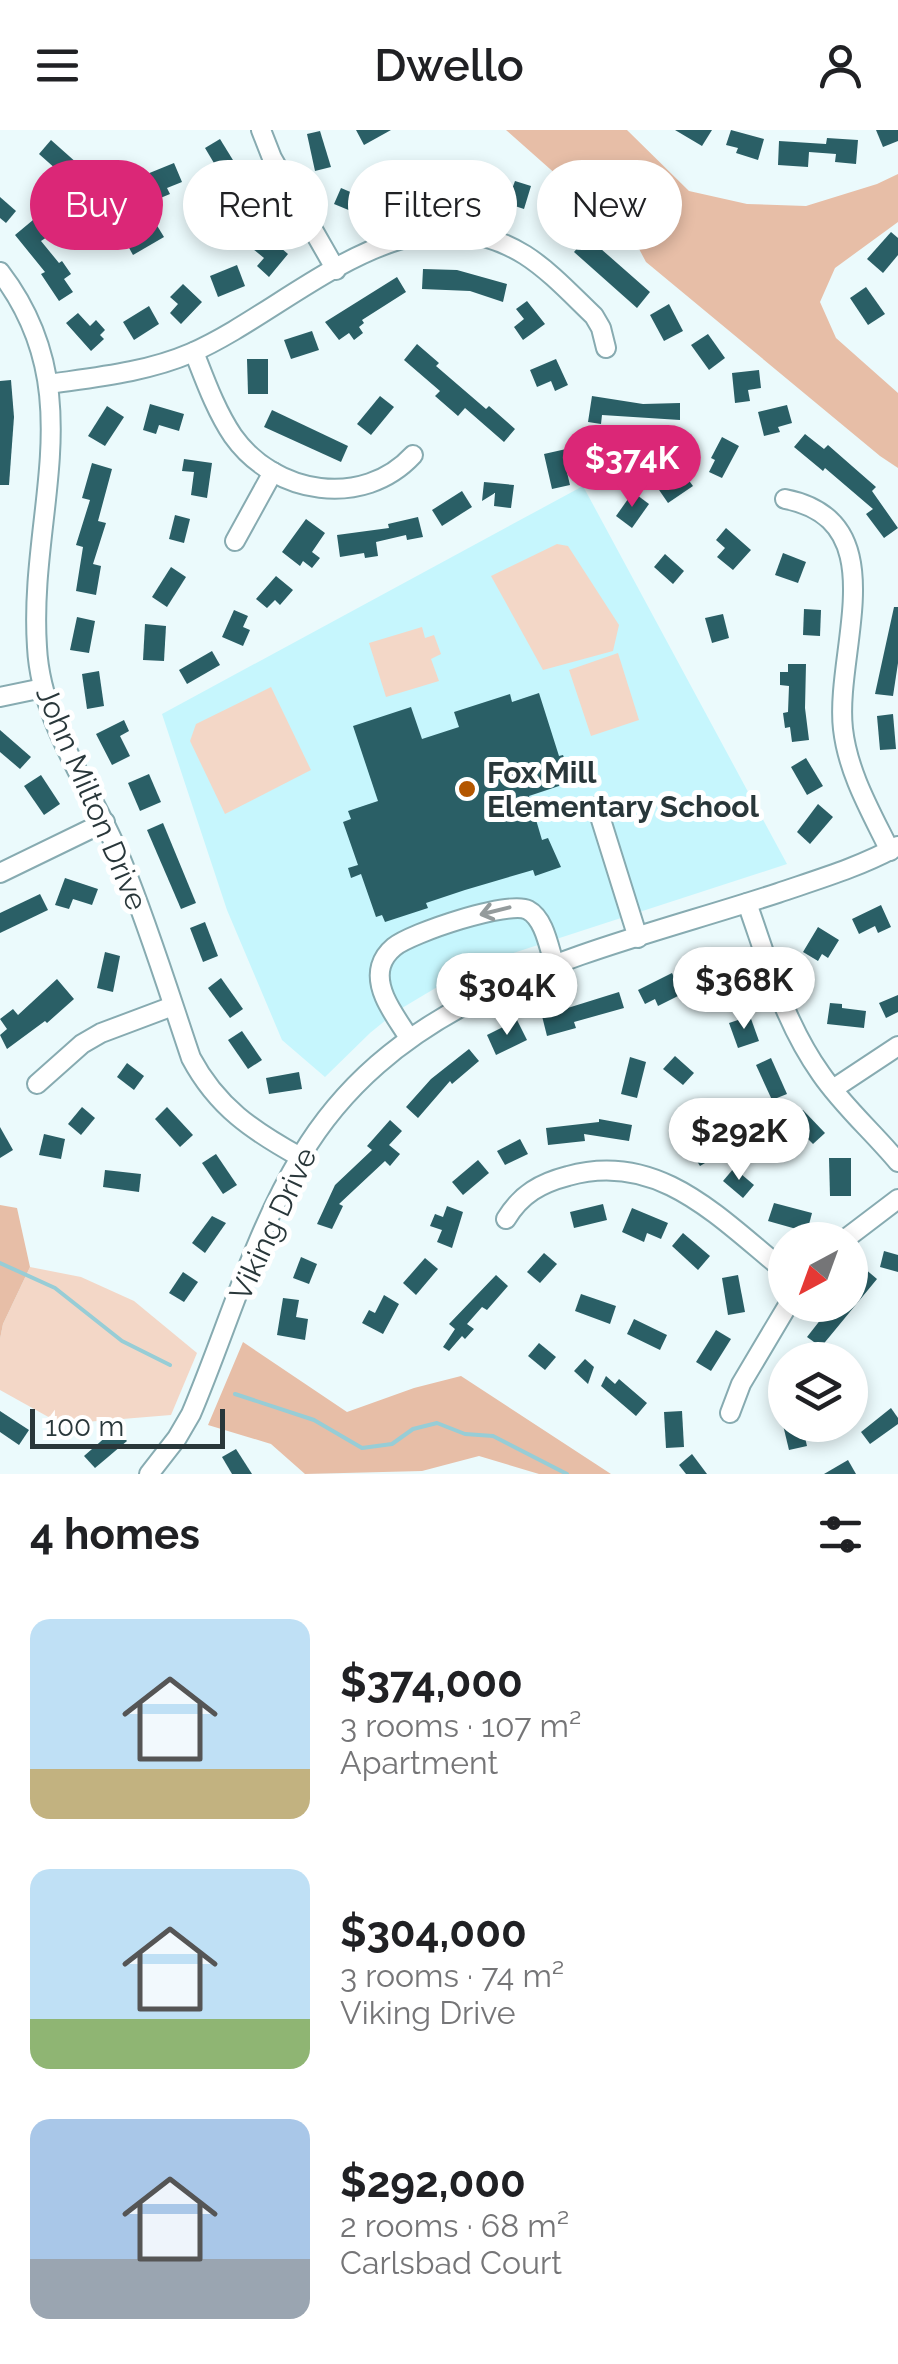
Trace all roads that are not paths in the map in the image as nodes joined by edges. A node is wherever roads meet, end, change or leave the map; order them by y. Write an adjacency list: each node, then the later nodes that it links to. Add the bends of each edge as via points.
1 (261, 130): 2 (street)
2 (336, 270): 4 (street, via 416,234 482,237 543,268 594,316); 5 (street)
3 (1, 277): 6 (street, John Milton Drive, via 33,327)
4 (606, 348)
5 (194, 352): 6 (street, via 151,367); 8 (street, via 234,437)
6 (49, 384): 11 (street, John Milton Drive, via 52,431 36,614)
7 (414, 455): 8 (street, via 387,478 344,489 306,486)
8 (273, 472): 10 (street)
9 (785, 499): 15 (street, via 828,516 853,553 858,597 843,684 843,731 855,779)
10 (235, 541)
11 (43, 688): 12 (street); 14 (street, John Milton Drive)
12 (0, 697)
13 (597, 807): 18 (street)
14 (105, 822): 16 (street); 20 (street, John Milton Drive)
15 (894, 849): 17 (street, Viking Drive)
16 (0, 874)
17 (748, 903): 18 (street, Viking Drive); 24 (street, via 782,1003)
18 (638, 938): 19 (street, Viking Drive)
19 (554, 966): 21 (street, Viking Drive, via 460,1004); 21 (street, one-way to 21, via 538,919 518,907 400,943 385,957 380,975)
20 (173, 1006): 23 (street, via 100,1033); 25 (street, John Milton Drive, via 191,1058 217,1099 254,1131)
21 (409, 1038): 25 (street, Viking Drive, via 349,1092)
22 (898, 1046): 24 (street)
23 (37, 1084)
24 (833, 1090): 26 (street)
25 (300, 1157): 33 (street, Viking Drive, via 191,1414)
26 (898, 1162)
27 (898, 1199): 29 (street)
28 (506, 1219): 30 (street, via 522,1198 555,1179 600,1170 648,1174 684,1192)
29 (868, 1222)
30 (768, 1258)
31 (778, 1322): 32 (street)
32 (730, 1413)
33 (148, 1474)

